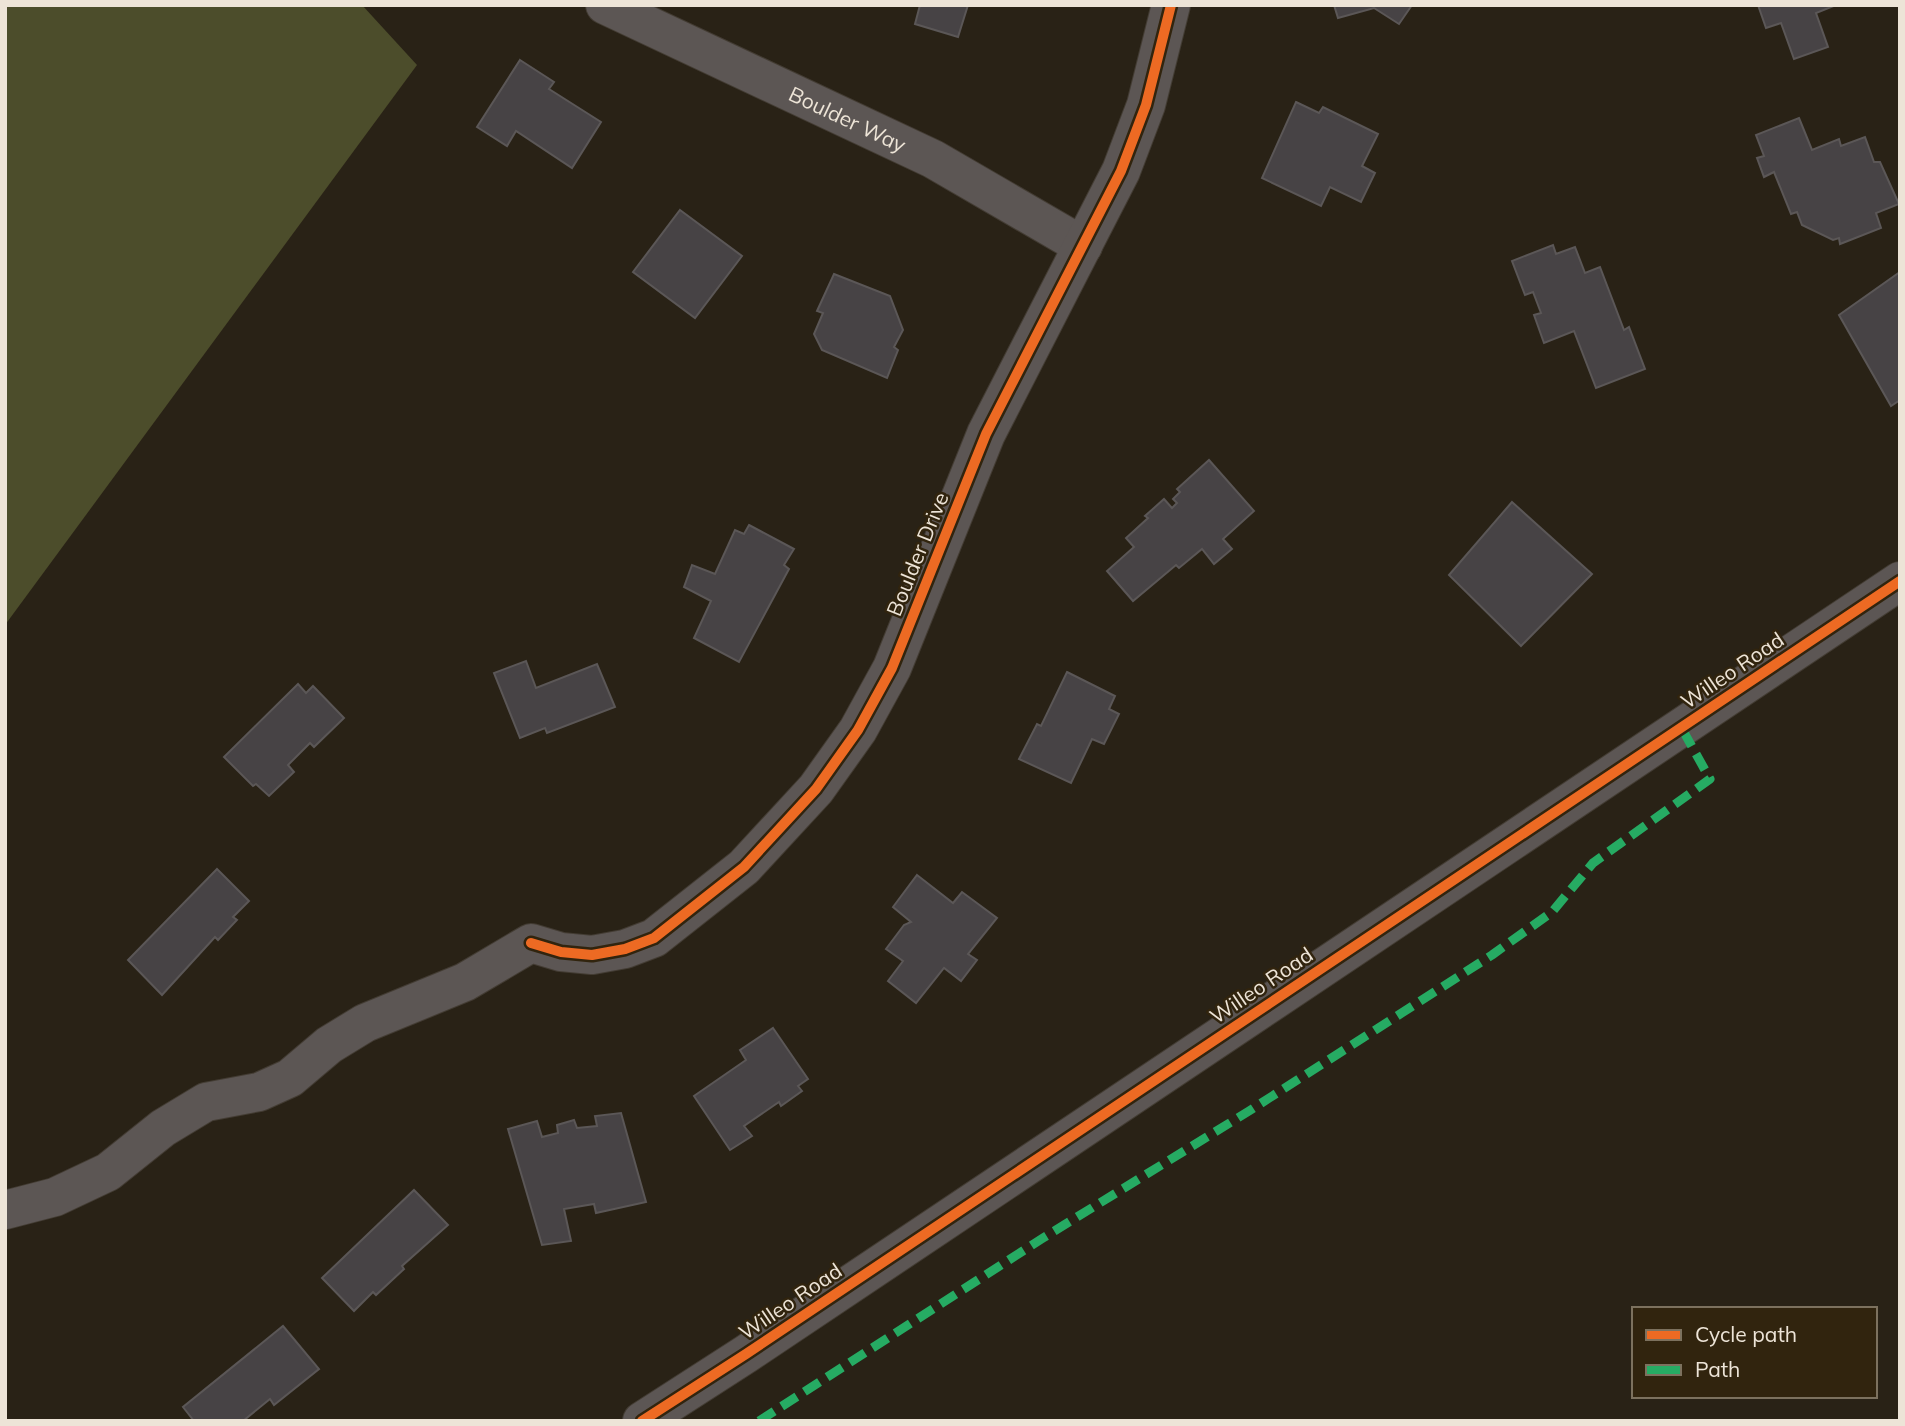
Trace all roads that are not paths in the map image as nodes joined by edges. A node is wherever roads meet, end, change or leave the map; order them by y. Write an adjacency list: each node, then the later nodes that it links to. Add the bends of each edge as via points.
1 (605, 5): 3 (street, Boulder Way, via 933,159)
2 (1171, 5): 3 (street, Boulder Drive, via 1146,105 1121,171)
3 (1083, 246): 5 (street, Boulder Drive, via 986,434 892,668 858,730 816,789 744,867 654,938 592,955 531,943 465,982 365,1023 329,1045 290,1078 259,1092 206,1102 163,1128 108,1172 55,1197)
4 (1900, 581): 6 (street, Willeo Road)
5 (5, 1210)
6 (642, 1421)

